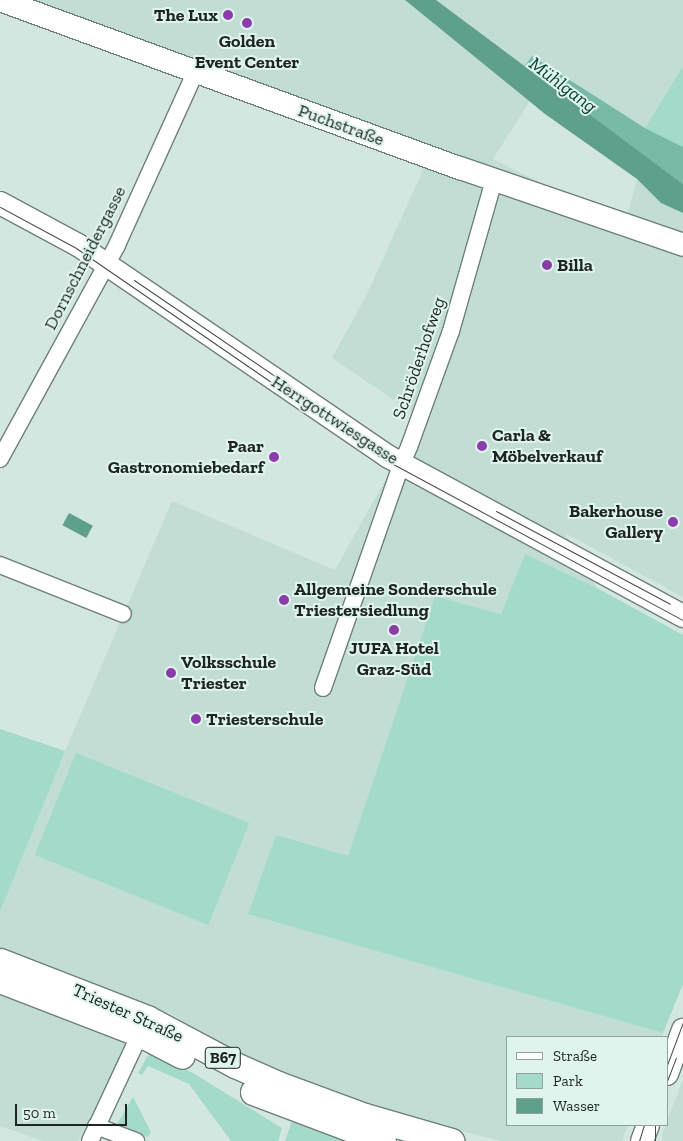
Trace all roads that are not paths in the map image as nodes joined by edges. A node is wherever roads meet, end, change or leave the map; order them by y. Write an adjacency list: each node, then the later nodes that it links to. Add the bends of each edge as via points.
1 (0, 0): 2 (street, Puchstraße)
2 (196, 71): 3 (street, Puchstraße); 6 (street, Dornschneidergasse)
3 (494, 180): 5 (street, Puchstraße); 8 (street, Schröderhofweg, via 451,331)
4 (0, 203): 6 (street, Herrgottwiesgasse)
5 (683, 245)
6 (106, 264): 7 (street, Dornschneidergasse); 8 (street, Herrgottwiesgasse)
7 (0, 459)
8 (401, 464): 11 (street, Herrgottwiesgasse); 12 (street, Schröderhofweg)
9 (0, 565): 10 (street)
10 (123, 614)
11 (683, 616)
12 (323, 688)
13 (0, 961): 22 (main road, Triester Straße / B67, via 147,1018 278,1084 365,1116)
14 (0, 980): 16 (main road, Triester Straße / B67)
15 (683, 1030): 17 (street)
16 (140, 1034): 19 (street); 21 (main road, Triester Straße / B67, via 274,1101)
17 (668, 1071)
18 (648, 1126): 23 (street)
19 (93, 1133): 20 (street)
20 (136, 1141)
21 (383, 1141)
22 (451, 1141)
23 (642, 1141)

